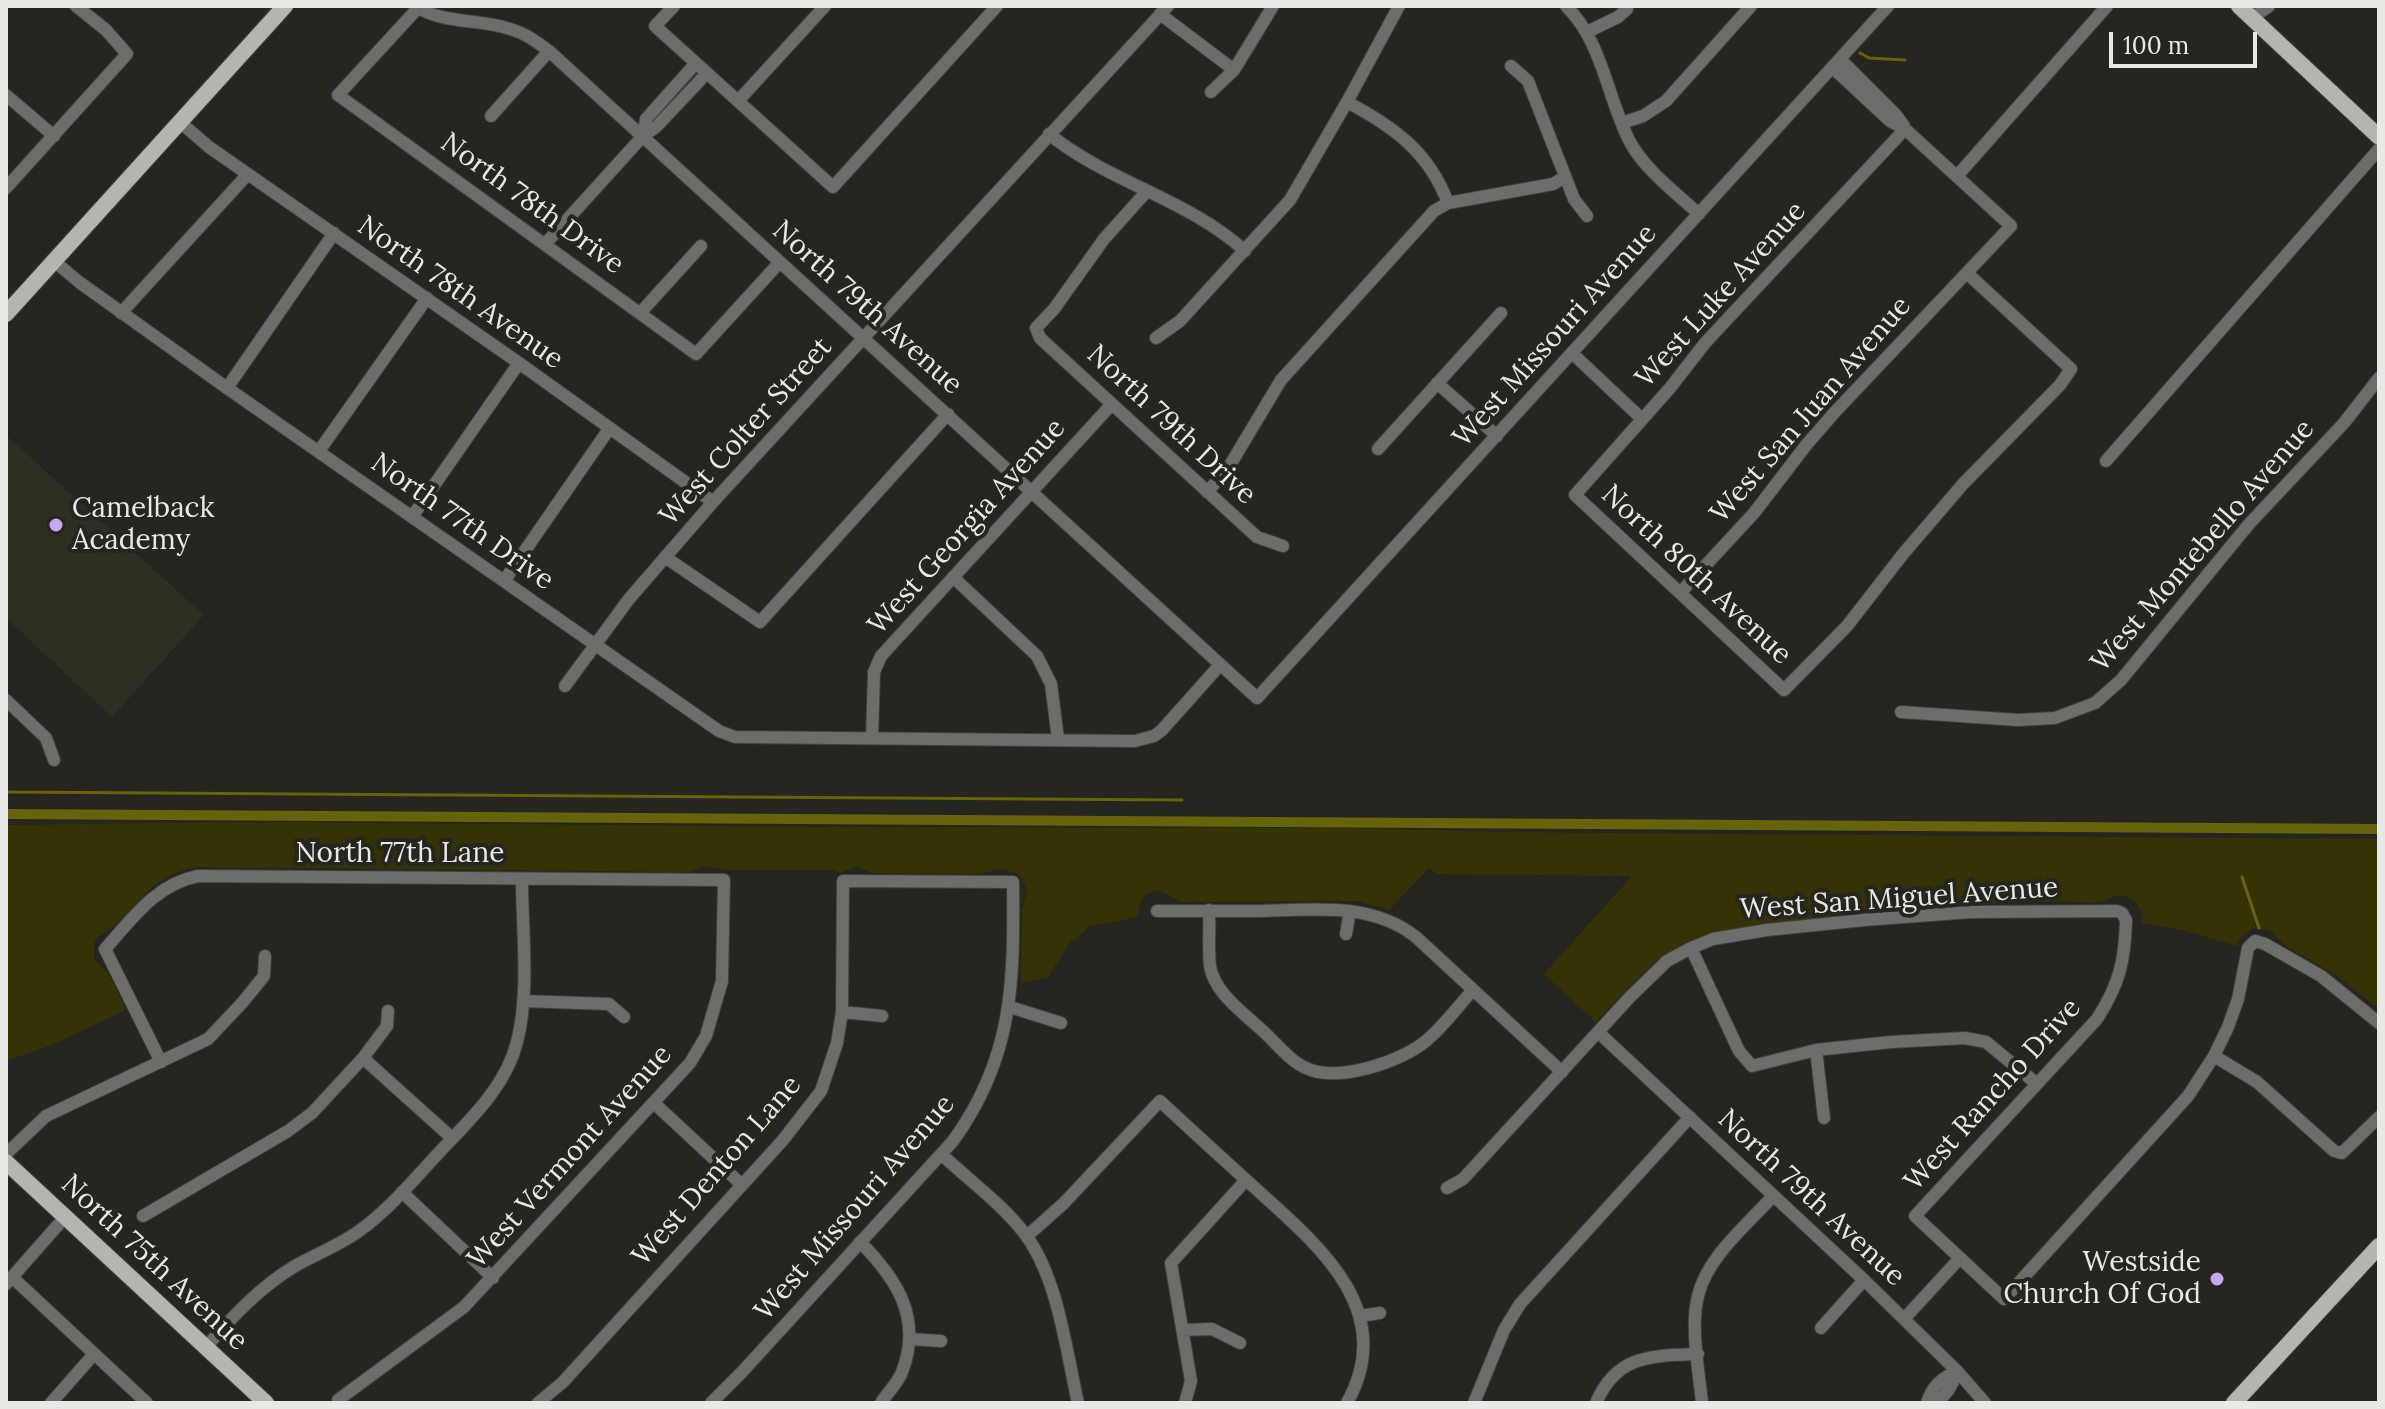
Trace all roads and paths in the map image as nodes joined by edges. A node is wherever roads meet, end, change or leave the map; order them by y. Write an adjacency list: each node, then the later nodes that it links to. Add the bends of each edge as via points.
1 (76, 6): 34 (street, via 127,54)
2 (285, 6): 30 (main road)
3 (674, 6): 20 (street, via 655,26)
4 (825, 6): 27 (street)
5 (997, 6): 27 (street, via 833,187)
6 (1273, 6): 23 (street)
7 (1399, 6): 28 (street)
8 (1566, 6): 18 (street)
9 (1751, 6): 31 (street, via 1666,101)
10 (1888, 6): 21 (street, West Missouri Avenue)
11 (2107, 6): 39 (street)
12 (2239, 6): 17 (main road)
13 (2269, 6): 17 (street)
14 (416, 7): 19 (street, North 79th Avenue, via 442,18 508,28); 47 (street, North 78th Drive, via 338,95)
15 (1627, 9): 18 (street)
16 (1164, 10): 23 (street); 33 (street, West Colter Street)
17 (2255, 12): 36 (main road)
18 (1587, 32): 31 (street)
19 (549, 51): 29 (street); 35 (street, North 79th Avenue)
20 (696, 63): 24 (street); 35 (street, via 646,119)
21 (1836, 63): 32 (street, via 1890,121); 44 (street, West Missouri Avenue)
22 (1511, 66): 40 (street, via 1528,81)
23 (1234, 70): 25 (street)
24 (707, 73): 27 (street); 35 (street)
25 (1211, 92)
26 (6, 95): 34 (street)
27 (738, 101)
28 (1347, 102): 43 (street, via 1396,131 1420,153); 49 (street, via 1301,184)
29 (491, 116)
30 (180, 122): 38 (street, North 78th Avenue); 50 (main road)
31 (1622, 123): 44 (street, via 1647,166)
32 (1905, 129): 39 (street); 67 (street, West Luke Avenue, via 1705,343)
33 (1049, 134): 42 (street, via 1077,157); 58 (street, West Colter Street)
34 (54, 136): 41 (street)
35 (643, 136): 47 (street); 51 (street, North 79th Avenue)
36 (2379, 137)
37 (2379, 149): 72 (street)
38 (248, 174): 46 (street, North 78th Avenue); 55 (street)
39 (1957, 176): 52 (street, West San Juan Avenue, via 2011,226)
40 (1565, 177): 43 (street, via 1532,189); 45 (street)
41 (6, 188)
42 (1147, 191): 49 (street, via 1225,234); 65 (street, North 79th Drive, via 1036,328 1040,338)
43 (1448, 203): 73 (street, via 1418,227 1281,380 1227,470)
44 (1699, 214): 60 (street, West Missouri Avenue)
45 (1587, 216)
46 (334, 233): 53 (street, North 78th Avenue); 64 (street)
47 (546, 243): 54 (street, North 78th Drive)
48 (701, 246): 54 (street)
49 (1245, 251): 59 (street, via 1180,321)
50 (54, 261): 55 (street, North 77th Drive); 57 (main road)
51 (780, 262): 54 (street, North 78th Drive, via 696,354); 58 (street, North 79th Avenue)
52 (1968, 274): 82 (street, West San Juan Avenue, via 1834,413 1754,513); 82 (street, North 80th Avenue, via 2071,369 1963,484 1847,626 1784,690)
53 (427, 298): 61 (street, North 78th Avenue); 71 (street)
54 (641, 312)
55 (121, 313): 64 (street, North 77th Drive)
56 (1501, 313): 63 (street)
57 (6, 314)
58 (863, 337): 66 (street, North 79th Avenue); 76 (street, West Colter Street)
59 (1156, 338)
60 (1573, 354): 67 (street); 69 (street, West Missouri Avenue)
61 (519, 363): 68 (street, North 78th Avenue); 77 (street)
62 (2379, 378): 88 (street, West Montebello Avenue, via 2249,524 2121,680 2095,703 2055,718 2018,720)
63 (1437, 383): 69 (street); 70 (street)
64 (227, 388): 71 (street, North 77th Drive)
65 (1112, 404): 73 (street, North 79th Drive); 74 (street, West Georgia Avenue)
66 (948, 414): 74 (street, North 79th Avenue); 79 (street, via 760,622)
67 (1642, 419): 75 (street, West Luke Avenue)
68 (609, 429): 76 (street, North 78th Avenue); 81 (street)
69 (1497, 436): 86 (street, West Missouri Avenue)
70 (1378, 449)
71 (319, 451): 77 (street, North 77th Drive)
72 (2106, 461)
73 (1207, 492): 78 (street, North 79th Drive, via 1257,537)
74 (1031, 493): 80 (street, West Georgia Avenue); 84 (street, North 79th Avenue)
75 (1575, 495): 82 (street, North 80th Avenue)
76 (713, 502): 79 (street, West Colter Street)
77 (412, 517): 81 (street, North 77th Drive)
78 (1283, 546)
79 (665, 557): 83 (street, West Colter Street)
80 (953, 577): 89 (street, West Georgia Avenue, via 877,665); 90 (street, via 1037,656 1051,684)
81 (504, 581): 83 (street, North 77th Drive)
82 (1681, 592)
83 (594, 644): 85 (street, West Colter Street); 89 (street, North 77th Drive, via 728,735)
84 (1219, 666): 86 (street, North 79th Avenue); 90 (street, via 1154,736 1135,741)
85 (565, 686)
86 (1257, 698)
87 (6, 700): 91 (street, via 46,738)
88 (1901, 712)
89 (872, 738): 90 (street)
90 (1058, 739)
91 (54, 760)
92 (522, 879): 93 (street, North 77th Lane); 103 (street); 115 (street, North 77th Lane, via 198,876 172,883 105,949)
93 (724, 880): 118 (street, West Vermont Avenue, via 722,981 716,1008 690,1063)
94 (843, 881): 104 (street, West Missouri Avenue, via 1013,882); 106 (street, West Denton Lane)
95 (1209, 910): 96 (street); 97 (street); 102 (street, via 1210,967 1217,984 1294,1061 1315,1072 1368,1068 1410,1051 1426,1042)
96 (1157, 911)
97 (1350, 911): 99 (street); 102 (street, via 1404,928)
98 (2122, 913): 100 (street, West San Miguel Avenue, via 1971,912 1864,920 1767,930); 117 (street, West Rancho Drive, via 2124,957 2115,988 2097,1019)
99 (1346, 934)
100 (1691, 948): 111 (street, West San Miguel Avenue, via 1667,961); 112 (street, via 1739,1051 1752,1066)
101 (265, 956): 115 (street, via 264,976 220,1027 208,1039)
102 (1473, 990): 116 (street)
103 (523, 1001): 108 (street, via 609,1004); 122 (street, via 506,1073)
104 (1010, 1007): 109 (street); 124 (street, West Missouri Avenue, via 977,1105)
105 (388, 1011): 114 (street, via 387,1026)
106 (842, 1012): 107 (street); 127 (street, West Denton Lane, via 821,1091)
107 (882, 1016)
108 (624, 1017)
109 (1061, 1023)
110 (2379, 1023): 113 (street, via 2321,976 2255,941 2248,948 2238,999)
111 (1598, 1032): 116 (street, West San Miguel Avenue); 119 (street, North 79th Avenue)
112 (1816, 1050): 117 (street, via 1965,1038 1986,1042); 121 (street)
113 (2214, 1056): 120 (street, via 2257,1082 2334,1151 2342,1153); 136 (street, via 2175,1114 2004,1299)
114 (363, 1058): 122 (street); 131 (street, via 288,1131)
115 (161, 1062): 123 (street, via 46,1116)
116 (1562, 1072): 128 (street, West San Miguel Avenue, via 1463,1179)
117 (2037, 1084): 136 (street, West Rancho Drive, via 1915,1216)
118 (654, 1103): 127 (street); 137 (street, West Vermont Avenue)
119 (1690, 1117): 130 (street, North 79th Avenue); 162 (street, via 1520,1304)
120 (2379, 1117)
121 (1824, 1118)
122 (452, 1138): 129 (street)
123 (6, 1154)
124 (941, 1154): 133 (street); 134 (street, West Missouri Avenue)
125 (6, 1162): 132 (main road, North 75th Avenue)
126 (1246, 1180): 133 (street, via 1160,1101); 141 (street, via 1329,1258 1355,1298); 144 (street, via 1171,1263)
127 (742, 1185): 156 (street, West Denton Lane)
128 (1447, 1188)
129 (402, 1192): 137 (street); 148 (street, via 358,1232 266,1286)
130 (1773, 1196): 139 (street, North 79th Avenue); 150 (street, via 1705,1279 1698,1296)
131 (143, 1216)
132 (65, 1217): 138 (street); 148 (main road, North 75th Avenue)
133 (1027, 1236): 159 (street, via 1050,1285)
134 (860, 1242): 145 (street, via 900,1292); 157 (street, West Missouri Avenue)
135 (2379, 1246): 167 (main road)
136 (1960, 1258): 142 (street)
137 (493, 1278): 152 (street, West Vermont Avenue, via 448,1320)
138 (9, 1280): 149 (street)
139 (1864, 1280): 142 (street, North 79th Avenue); 143 (street)
140 (1380, 1313): 141 (street)
141 (1359, 1316): 161 (street, via 1361,1360)
142 (1904, 1319): 151 (street, North 79th Avenue)
143 (1821, 1328)
144 (1184, 1330): 147 (street, via 1212,1329); 160 (street, via 1191,1381)
145 (909, 1339): 146 (street); 158 (street, via 902,1372)
146 (941, 1341)
147 (1240, 1343)
148 (206, 1347): 155 (main road, North 75th Avenue)
149 (94, 1354): 153 (street); 154 (street)
150 (1698, 1354): 163 (street, via 1650,1356 1627,1364); 164 (street)
151 (1957, 1371): 165 (street, via 1952,1386); 166 (street, North 79th Avenue)
152 (338, 1400)
153 (51, 1403)
154 (147, 1403)
155 (266, 1403)
156 (538, 1403)
157 (711, 1403)
158 (881, 1403)
159 (1078, 1403)
160 (1185, 1403)
161 (1347, 1403)
162 (1474, 1403)
163 (1596, 1403)
164 (1702, 1403)
165 (1930, 1403)
166 (1985, 1403)
167 (2234, 1403)

